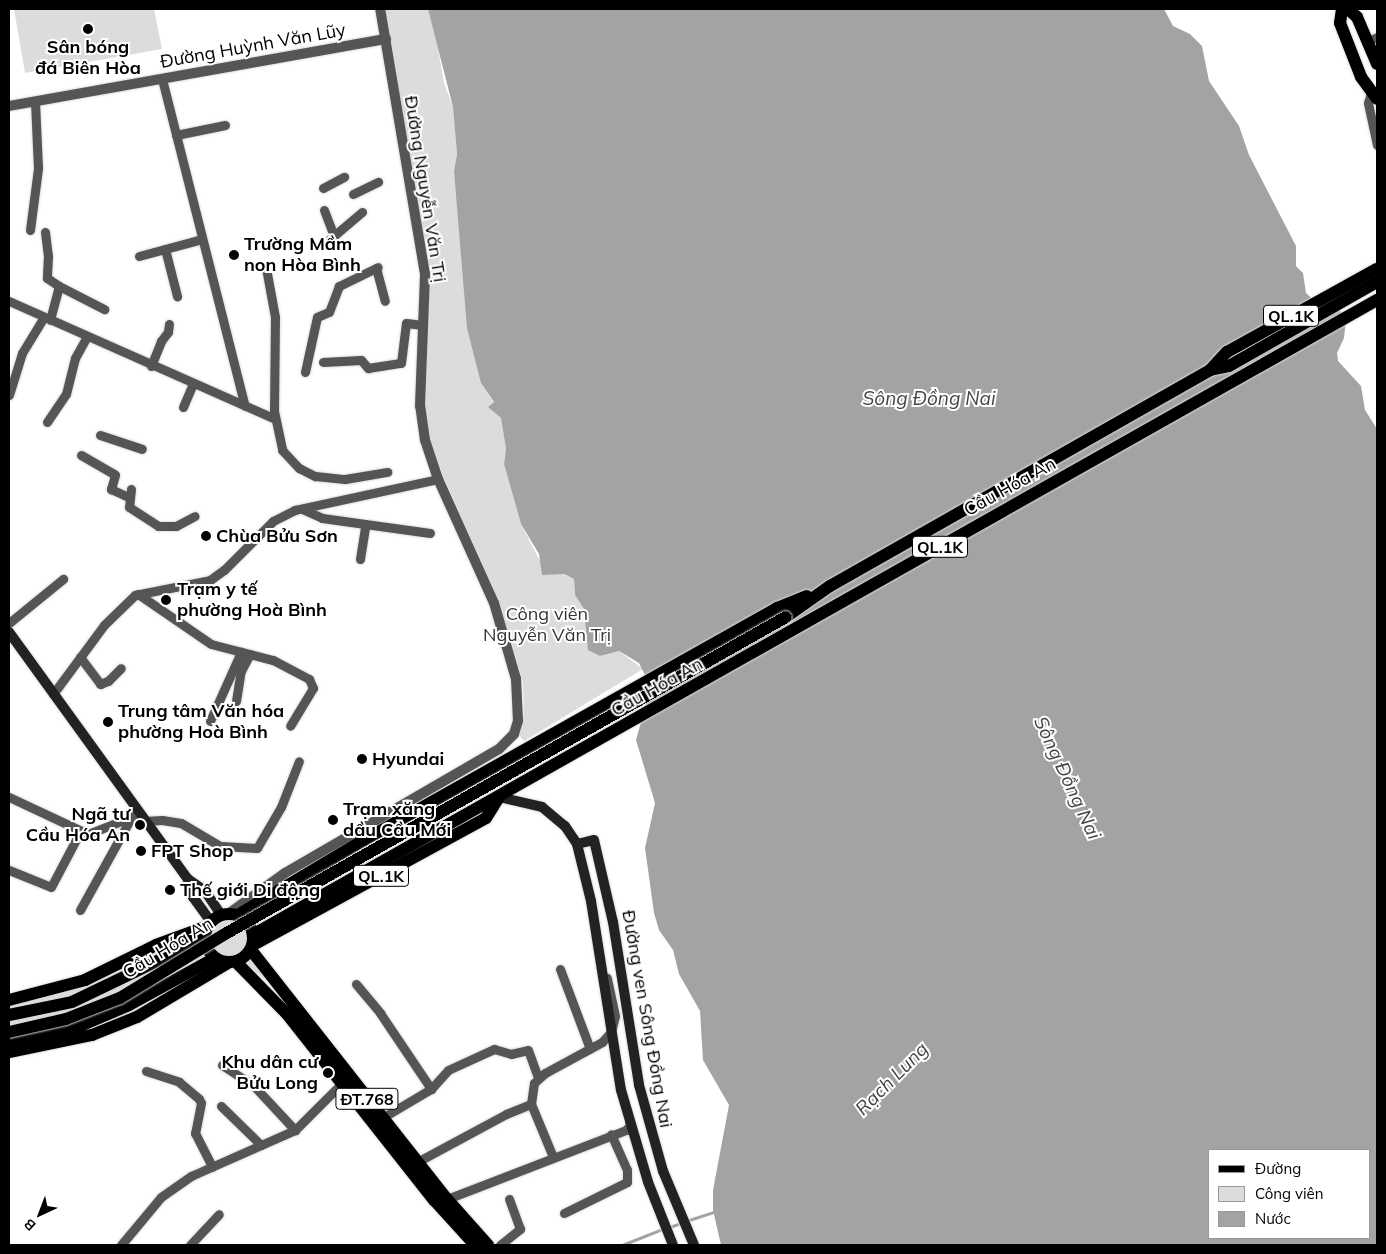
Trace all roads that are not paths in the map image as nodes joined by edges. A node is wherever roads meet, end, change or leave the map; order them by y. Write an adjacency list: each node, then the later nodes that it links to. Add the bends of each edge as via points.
1 (380, 9): 4 (street, Đường Nguyễn Văn Trị)
2 (1342, 9): 8 (main road, via 1340,22 1361,78)
3 (1348, 9): 5 (main road)
4 (386, 39): 7 (street, Đường Huỳnh Văn Lũy); 36 (street, Đường Nguyễn Văn Trị, via 423,257)
5 (1372, 40): 6 (main road)
6 (1377, 64)
7 (162, 79): 9 (street, Đường Huỳnh Văn Lũy); 12 (street)
8 (1374, 96): 13 (street, via 1368,103)
9 (35, 101): 10 (street, Đường Huỳnh Văn Lũy); 20 (street, via 38,168)
10 (9, 106)
11 (225, 125): 12 (street)
12 (176, 135): 22 (street)
13 (1377, 145)
14 (344, 177): 16 (street)
15 (378, 182): 17 (street)
16 (323, 188)
17 (353, 194)
18 (324, 210): 19 (street, via 332,237)
19 (362, 212)
20 (30, 230)
21 (45, 232): 28 (street, via 47,278)
22 (202, 239): 23 (street); 44 (street)
23 (165, 249): 24 (street); 29 (street)
24 (139, 256)
25 (266, 268): 46 (street, via 276,327)
26 (1377, 269): 40 (main road, Cầu Hóa An / QL.1K, via 1227,352)
27 (1377, 282): 40 (main road, Cầu Hóa An / QL.1K, via 1229,366)
28 (59, 286): 33 (street); 34 (street)
29 (177, 296)
30 (1377, 300): 71 (main road, Cầu Hóa An / QL.1K)
31 (9, 301): 34 (street)
32 (385, 301): 41 (street, via 377,268 339,286 329,312 317,317)
33 (104, 309)
34 (47, 318): 37 (street); 43 (street, via 22,353)
35 (169, 324): 39 (street)
36 (423, 325): 38 (street, via 406,323 401,363 368,368 361,360); 52 (street, Đường Nguyễn Văn Trị, via 420,406 424,440)
37 (87, 336): 39 (street); 47 (street, via 75,358 66,394)
38 (324, 362)
39 (151, 366): 42 (street)
40 (1210, 370): 59 (main road, Cầu Hóa An / QL.1K)
41 (305, 372)
42 (193, 384): 44 (street); 45 (street)
43 (9, 396)
44 (245, 406): 46 (street)
45 (182, 407)
46 (275, 419): 51 (street, via 282,450 306,473 345,479)
47 (47, 422)
48 (100, 435): 49 (street)
49 (142, 448)
50 (81, 455): 54 (street, via 115,475 111,489 130,493 133,510 158,526 176,526)
51 (387, 472)
52 (438, 478): 53 (street); 78 (street, Đường Nguyễn Văn Trị, via 494,603 516,679 518,721 514,734 499,750)
53 (302, 509): 55 (street, via 322,518); 60 (street, via 274,521 210,580)
54 (195, 516)
55 (365, 526): 56 (street); 57 (street)
56 (430, 533)
57 (360, 559)
58 (63, 579): 61 (street)
59 (830, 586): 77 (main road, Cầu Hóa An / QL.1K, via 777,608); 92 (main road, Cầu Hóa An / QL.1K, bridge, via 786,617 225,934 120,998 66,1019)
60 (138, 594): 63 (street, via 211,644); 64 (street, via 114,613)
61 (9, 623)
62 (9, 632): 66 (main road)
63 (246, 653): 67 (street); 68 (street); 69 (street, via 282,663 313,683)
64 (80, 657): 65 (street, via 100,684 108,682); 66 (street)
65 (121, 668)
66 (53, 694): 73 (main road)
67 (236, 701)
68 (210, 721)
69 (290, 726)
70 (299, 761): 73 (street, via 281,807 257,848 220,846 181,823)
71 (501, 795): 75 (main road, via 542,807 565,826); 80 (main road, QL.1K); 83 (main road, QL.1K, via 486,818)
72 (9, 797): 74 (street)
73 (138, 817): 74 (street, via 90,834); 81 (street); 82 (main road, via 188,879 205,891)
74 (80, 832): 76 (street, via 51,887)
75 (577, 844): 91 (main road, via 591,901); 121 (main road, Đường ven Sông Đồng Nai, via 594,840 613,922 639,1085 662,1171)
76 (9, 870)
77 (305, 875): 79 (main road, QL.1K); 80 (main road)
78 (274, 880): 79 (street); 82 (street, Đường Nguyễn Văn Trị)
79 (274, 894): 82 (main road, QL.1K)
80 (318, 897): 83 (main road, QL.1K)
81 (80, 910)
82 (219, 922): 83 (main road, via 247,922); 84 (main road); 89 (main road, QL.1K, via 156,945 85,980); 90 (main road, QL.1K, via 72,1002)
83 (253, 943): 85 (main road); 104 (main road, ĐT.768)
84 (215, 958): 85 (main road); 93 (main road, via 129,1005 80,1026)
85 (232, 962): 95 (main road, via 137,1017 92,1035); 99 (main road, ĐT.768, via 287,1014)
86 (560, 969): 94 (street)
87 (607, 976): 91 (street, via 615,1016)
88 (356, 984): 101 (street, via 380,1013)
89 (9, 1000)
90 (9, 1015)
91 (611, 1030): 94 (street); 100 (main road)
92 (9, 1032)
93 (9, 1042)
94 (590, 1049): 98 (street)
95 (9, 1052)
96 (222, 1065): 105 (street, via 253,1085)
97 (146, 1071): 110 (street, via 179,1082 199,1098 201,1103 195,1133)
98 (538, 1078): 101 (street, via 528,1050 511,1054 494,1049 448,1070); 102 (street, via 532,1090)
99 (342, 1083): 105 (street); 118 (main road, ĐT.768, via 434,1200)
100 (620, 1087): 106 (street, via 630,1125 626,1130); 115 (main road, via 658,1213)
101 (431, 1089): 104 (street)
102 (531, 1104): 108 (street); 109 (street)
103 (221, 1106): 107 (street)
104 (382, 1118): 109 (main road, ĐT.768)
105 (295, 1130): 107 (street)
106 (611, 1134): 108 (street); 113 (street, via 627,1170 626,1182)
107 (261, 1146): 110 (street)
108 (553, 1157): 112 (street)
109 (417, 1162): 112 (main road, ĐT.768)
110 (212, 1167): 116 (street, via 191,1176 161,1197)
111 (509, 1198): 120 (street, via 520,1229)
112 (447, 1199): 119 (main road, ĐT.768)
113 (564, 1213)
114 (219, 1214): 117 (street)
115 (672, 1244)
116 (121, 1245)
117 (190, 1245)
118 (475, 1245)
119 (488, 1245)
120 (500, 1245)
121 (694, 1245)

